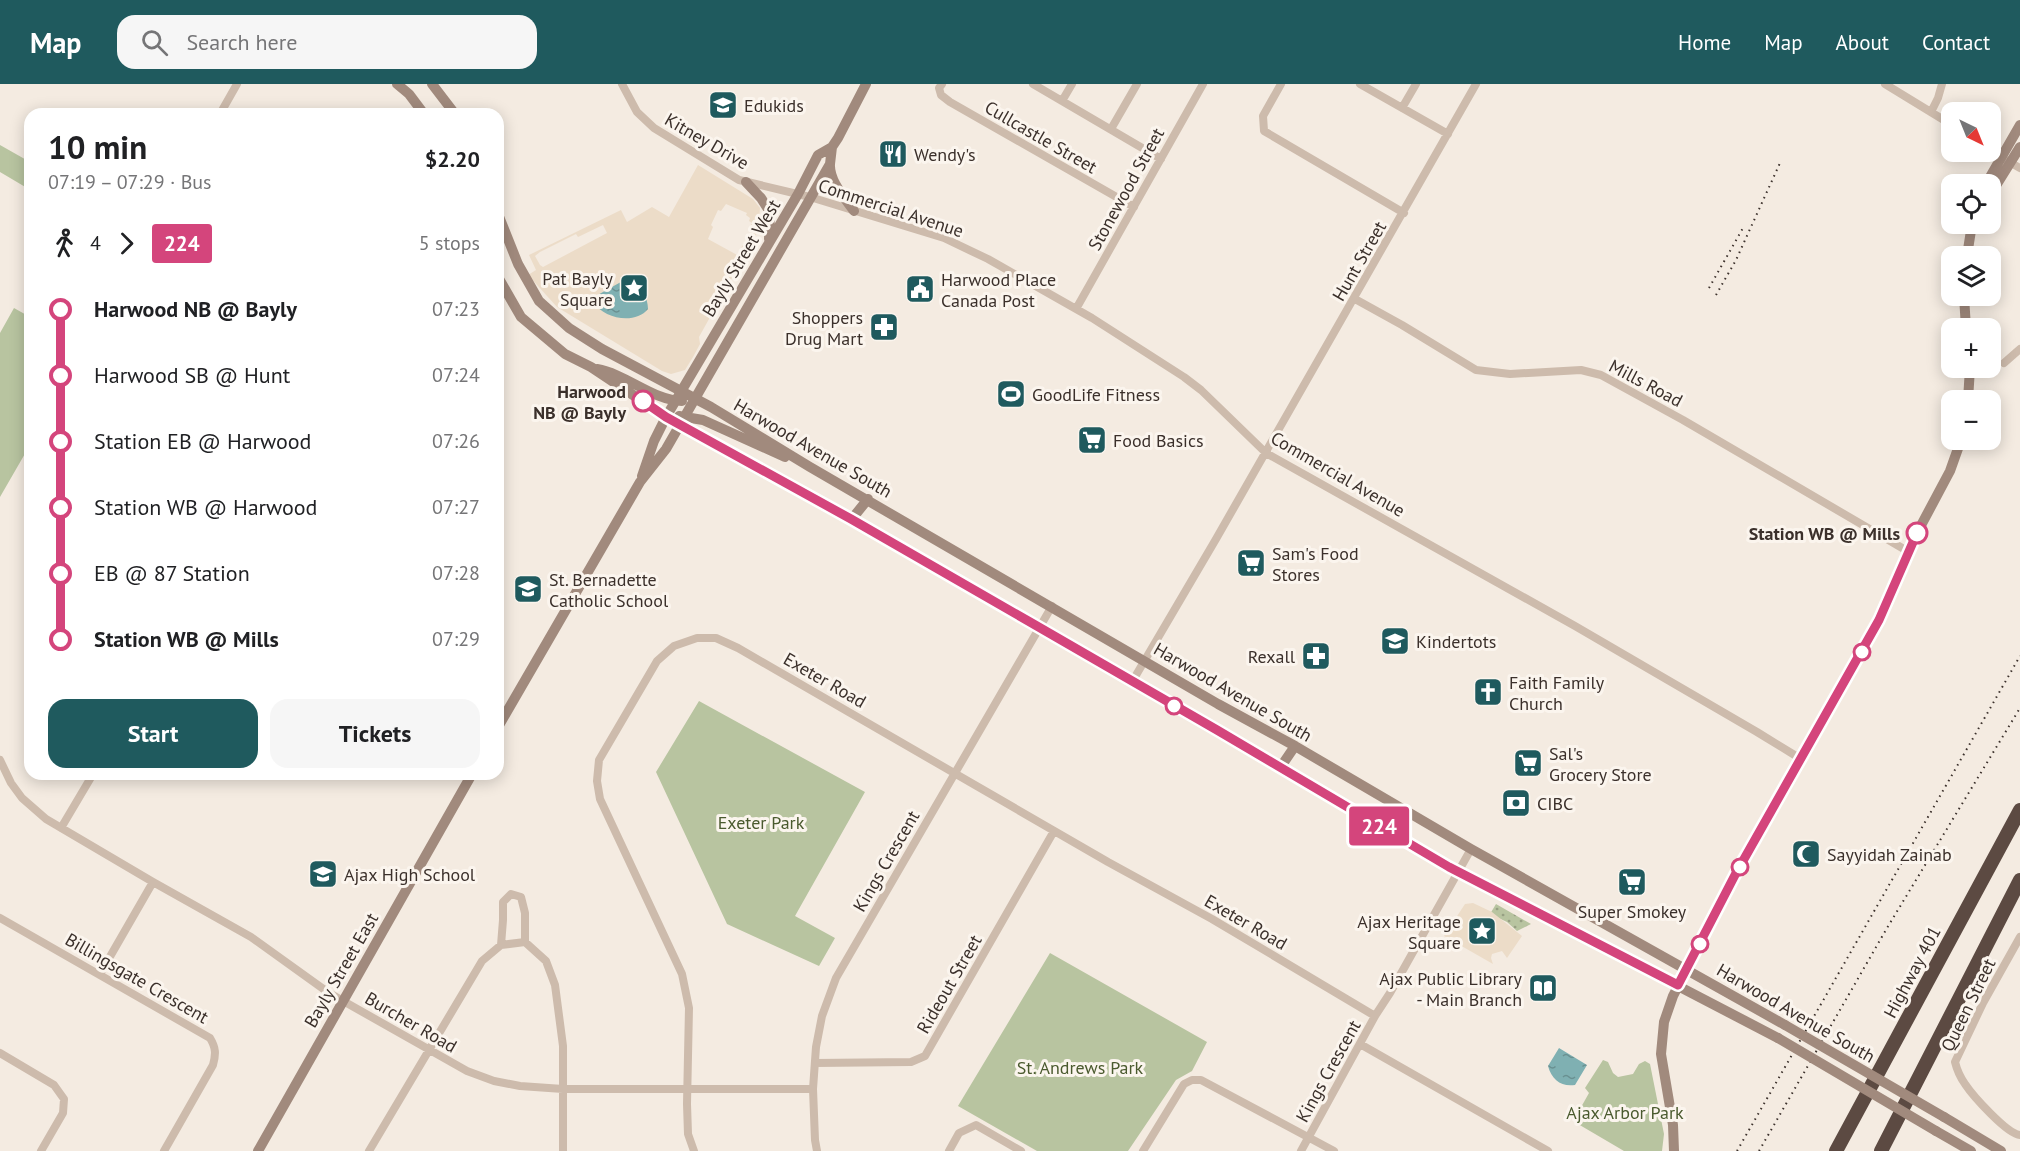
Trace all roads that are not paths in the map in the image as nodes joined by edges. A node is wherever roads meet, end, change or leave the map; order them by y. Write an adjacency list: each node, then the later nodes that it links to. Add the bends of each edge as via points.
1 (237, 84): 18 (street)
2 (397, 84): 19 (main road)
3 (432, 84): 20 (main road)
4 (622, 84): 34 (street, Kitney Drive, via 637,112 654,128)
5 (866, 84): 27 (main road, Bayly Street West)
6 (1033, 84): 17 (street)
7 (1072, 84): 17 (street)
8 (1137, 84): 25 (street)
9 (1203, 84): 29 (street, Stonewood Street)
10 (1281, 84): 39 (street, via 1263,116 1264,131)
11 (1360, 84): 21 (street)
12 (1416, 84): 21 (street)
13 (1476, 84): 26 (street, Hunt Street)
14 (1885, 84): 22 (street)
15 (1942, 84): 22 (street)
16 (941, 86): 37 (street, Cullcastle Street, via 941,95 950,102)
17 (1062, 101): 25 (street)
18 (223, 108)
19 (420, 108)
20 (450, 108)
21 (1402, 108): 26 (street)
22 (1931, 112): 23 (street)
23 (1941, 118)
24 (2020, 125): 30 (main road)
25 (1111, 129): 29 (street)
26 (1448, 134): 39 (street, Hunt Street)
27 (832, 147): 31 (main road, Bayly Street West); 35 (main road, Bayly Street West, via 818,155)
28 (2020, 147): 30 (main road)
29 (1161, 159): 37 (street, Stonewood Street)
30 (2010, 163): 32 (main road); 33 (main road)
31 (830, 164): 36 (main road, Bayly Street West); 38 (main road, via 838,188)
32 (1997, 174)
33 (2001, 177)
34 (746, 182): 35 (street, Kitney Drive); 44 (main road, via 770,212)
35 (798, 194): 36 (street, Commercial Avenue); 44 (main road, Bayly Street West)
36 (810, 197): 38 (street, Commercial Avenue); 53 (main road, Bayly Street West)
37 (1134, 207): 48 (street, Stonewood Street)
38 (854, 211): 48 (street, Commercial Avenue, via 958,244)
39 (1404, 213): 47 (street, Hunt Street)
40 (504, 229): 52 (main road, via 539,301 569,327)
41 (1971, 234): 43 (main road)
42 (1973, 234): 43 (main road)
43 (1970, 239): 45 (main road)
44 (769, 240): 52 (main road, Bayly Street West)
45 (1969, 246)
46 (504, 287): 51 (main road, Harwood Avenue South, via 521,317 565,354)
47 (1355, 299): 57 (street, Hunt Street); 62 (street, Mills Road, via 1476,370 1510,374 1581,370 1601,375)
48 (1076, 309): 57 (street, Commercial Avenue, via 1184,377)
49 (2020, 349): 50 (street)
50 (2004, 363)
51 (591, 367): 52 (main road, via 610,371 662,397); 54 (main road, Harwood Avenue South)
52 (679, 396): 53 (main road, via 687,401); 54 (main road, Bayly Street West)
53 (694, 397): 55 (main road, Bayly Street West); 58 (main road, Harwood Avenue South)
54 (666, 417): 55 (main road, Harwood Avenue South); 59 (main road)
55 (682, 420): 58 (main road, via 703,420); 59 (main road, via 666,449); 61 (main road, Harwood Avenue South)
56 (1957, 450): 62 (main road)
57 (1266, 453): 65 (street, Hunt Street); 69 (street, Commercial Avenue, via 1575,626)
58 (810, 467): 60 (main road, Harwood Avenue South)
59 (640, 482): 67 (main road)
60 (868, 500): 61 (main road); 63 (main road, Harwood Avenue South)
61 (851, 519): 64 (main road, Harwood Avenue South)
62 (1909, 552): 69 (main road, via 1879,620)
63 (1052, 606): 64 (street, Kings Crescent); 65 (main road, Harwood Avenue South)
64 (1039, 628): 66 (main road, Harwood Avenue South); 72 (street, Kings Crescent)
65 (1146, 661): 66 (street); 68 (main road, Harwood Avenue South)
66 (1132, 681): 71 (main road, Harwood Avenue South)
67 (504, 717)
68 (1295, 746): 71 (main road); 78 (main road, Harwood Avenue South)
69 (1801, 759): 86 (main road)
70 (0, 760): 76 (street, Burcher Road, via 22,798)
71 (1280, 768): 79 (main road, Harwood Avenue South)
72 (955, 772): 77 (street, Exeter Road); 94 (street, Kings Crescent, via 836,978 822,1016); 96 (street, Exeter Road, via 716,638 697,638 674,646 657,661 599,760 597,781 600,799 682,974 689,1008)
73 (89, 780): 76 (street)
74 (469, 780): 89 (main road, Bayly Street East)
75 (2020, 810): 100 (highway, Highway 401)
76 (61, 828): 81 (street, Burcher Road)
77 (1054, 831): 90 (street, Exeter Road); 94 (street, Rideout Street, via 925,1056 911,1062)
78 (1471, 849): 79 (street, Kings Crescent); 86 (main road, Harwood Avenue South)
79 (1458, 872): 88 (main road, Harwood Avenue South); 90 (street, Kings Crescent)
80 (2020, 880): 115 (highway)
81 (153, 882): 87 (street); 89 (street, Burcher Road, via 251,937)
82 (0, 918): 87 (street, Billingsgate Crescent)
83 (2020, 937): 98 (street, Queen Street, via 1955,1062 1959,1075 1975,1096 2011,1132)
84 (525, 942): 85 (street); 85 (street, via 521,897 511,894 503,902); 95 (street, via 546,961 555,985 563,1046)
85 (501, 945): 92 (street, via 482,961)
86 (1686, 969): 88 (main road); 117 (main road, Harwood Avenue South, bridge)
87 (100, 974): 102 (street, Billingsgate Crescent, via 201,1032 215,1047 213,1065)
88 (1678, 985): 114 (main road, via 1661,1037); 116 (main road, Harwood Avenue South, bridge, via 1778,1038)
89 (344, 1001): 92 (street, Burcher Road); 103 (main road, Bayly Street East)
90 (1375, 1016): 91 (street, Kings Crescent)
91 (1360, 1044): 99 (street, Kings Crescent); 113 (street)
92 (428, 1050): 95 (street, Burcher Road, via 494,1081); 104 (street)
93 (0, 1053): 101 (street, via 54,1085 64,1099 63,1113)
94 (815, 1063): 97 (street, Kings Crescent)
95 (563, 1089): 96 (street, Burcher Road); 105 (street)
96 (687, 1089): 97 (street, Burcher Road); 106 (street, Exeter Road, via 688,1134)
97 (813, 1089): 107 (street, Kings Crescent)
98 (2020, 1135)
99 (1309, 1137): 110 (street, via 1201,1080 1192,1080 1184,1084); 111 (street, Kings Crescent); 112 (street)
100 (1837, 1148)
101 (41, 1151)
102 (164, 1151)
103 (258, 1151)
104 (369, 1151)
105 (563, 1151)
106 (694, 1151)
107 (817, 1151)
108 (949, 1151): 109 (street, via 959,1133 976,1125)
109 (1021, 1151)
110 (1143, 1151)
111 (1301, 1151)
112 (1334, 1151)
113 (1548, 1151)
114 (1674, 1151)
115 (1881, 1151)
116 (1971, 1151)
117 (2001, 1151)

